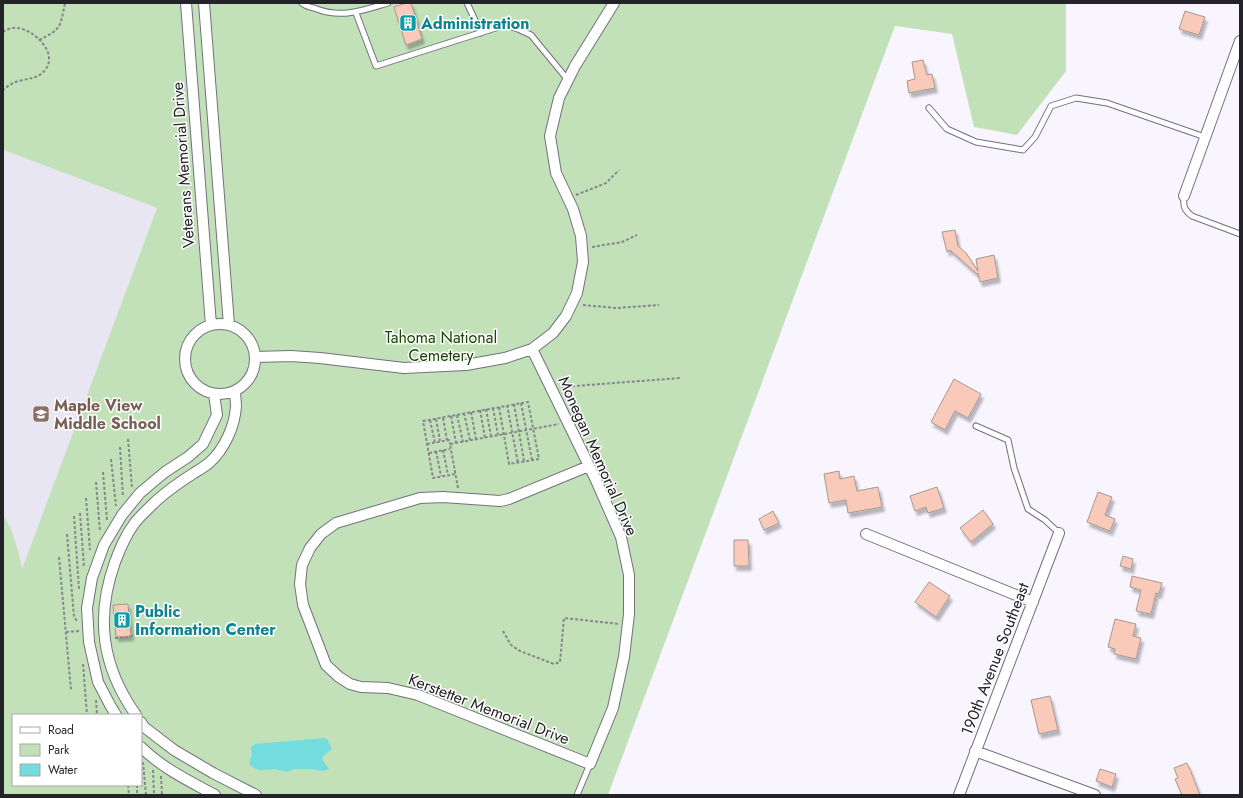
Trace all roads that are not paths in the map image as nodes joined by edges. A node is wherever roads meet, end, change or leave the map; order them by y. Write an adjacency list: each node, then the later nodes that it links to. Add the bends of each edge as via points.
1 (186, 3): 15 (street, Veterans Memorial Drive)
2 (204, 3): 16 (street, Veterans Memorial Drive)
3 (302, 3): 7 (lane, via 325,13)
4 (388, 3): 7 (lane)
5 (467, 3): 8 (lane)
6 (614, 3): 10 (street)
7 (356, 13): 8 (lane, via 376,66)
8 (481, 33): 10 (lane, via 505,25 531,35)
9 (1240, 41): 12 (street)
10 (568, 80): 17 (street, via 559,98 550,136 556,173 582,236 583,262 577,293 566,316 553,333)
11 (929, 108): 12 (lane, via 947,129 976,142 1023,150 1035,137 1051,106 1076,98 1107,103)
12 (1205, 137): 13 (street)
13 (1184, 196): 14 (lane, via 1186,212)
14 (1240, 234)
15 (211, 325): 16 (street); 20 (street, via 202,329 192,339 185,361 191,379 197,386)
16 (229, 325): 18 (street, via 245,334 252,345)
17 (532, 349): 18 (street, via 505,358 466,365 404,368 320,358); 22 (street, Monegan Memorial Drive)
18 (255, 357): 19 (street, via 250,377)
19 (235, 391): 20 (street); 27 (street, via 236,407 232,426 224,444 209,463 154,503 134,524 121,546 111,573 103,624 104,640 113,673)
20 (214, 394): 26 (street, via 217,415 203,444 140,493 108,538 92,578 87,608 89,642 98,682)
21 (976, 426): 24 (lane, via 1008,440 1014,468 1028,509 1045,520)
22 (589, 466): 31 (street, Monegan Memorial Drive, via 621,537 629,575 630,614 614,708); 31 (street, Kerstetter Memorial Drive, via 509,499 500,501 420,498 336,523 321,534 310,548 302,565 300,584 303,605 326,665 350,684 388,688 418,695)
23 (866, 534): 25 (street)
24 (1059, 534): 25 (street, 190th Avenue Southeast)
25 (1033, 602): 30 (street, 190th Avenue Southeast)
26 (115, 714)
27 (135, 714)
28 (142, 723): 32 (street, via 174,750)
29 (142, 748): 33 (street, via 192,784)
30 (975, 751): 36 (street, 190th Avenue Southeast); 37 (street)
31 (590, 764): 35 (lane)
32 (213, 773): 33 (street); 34 (street)
33 (211, 793)
34 (256, 795)
35 (577, 795)
36 (959, 795)
37 (1095, 795)

